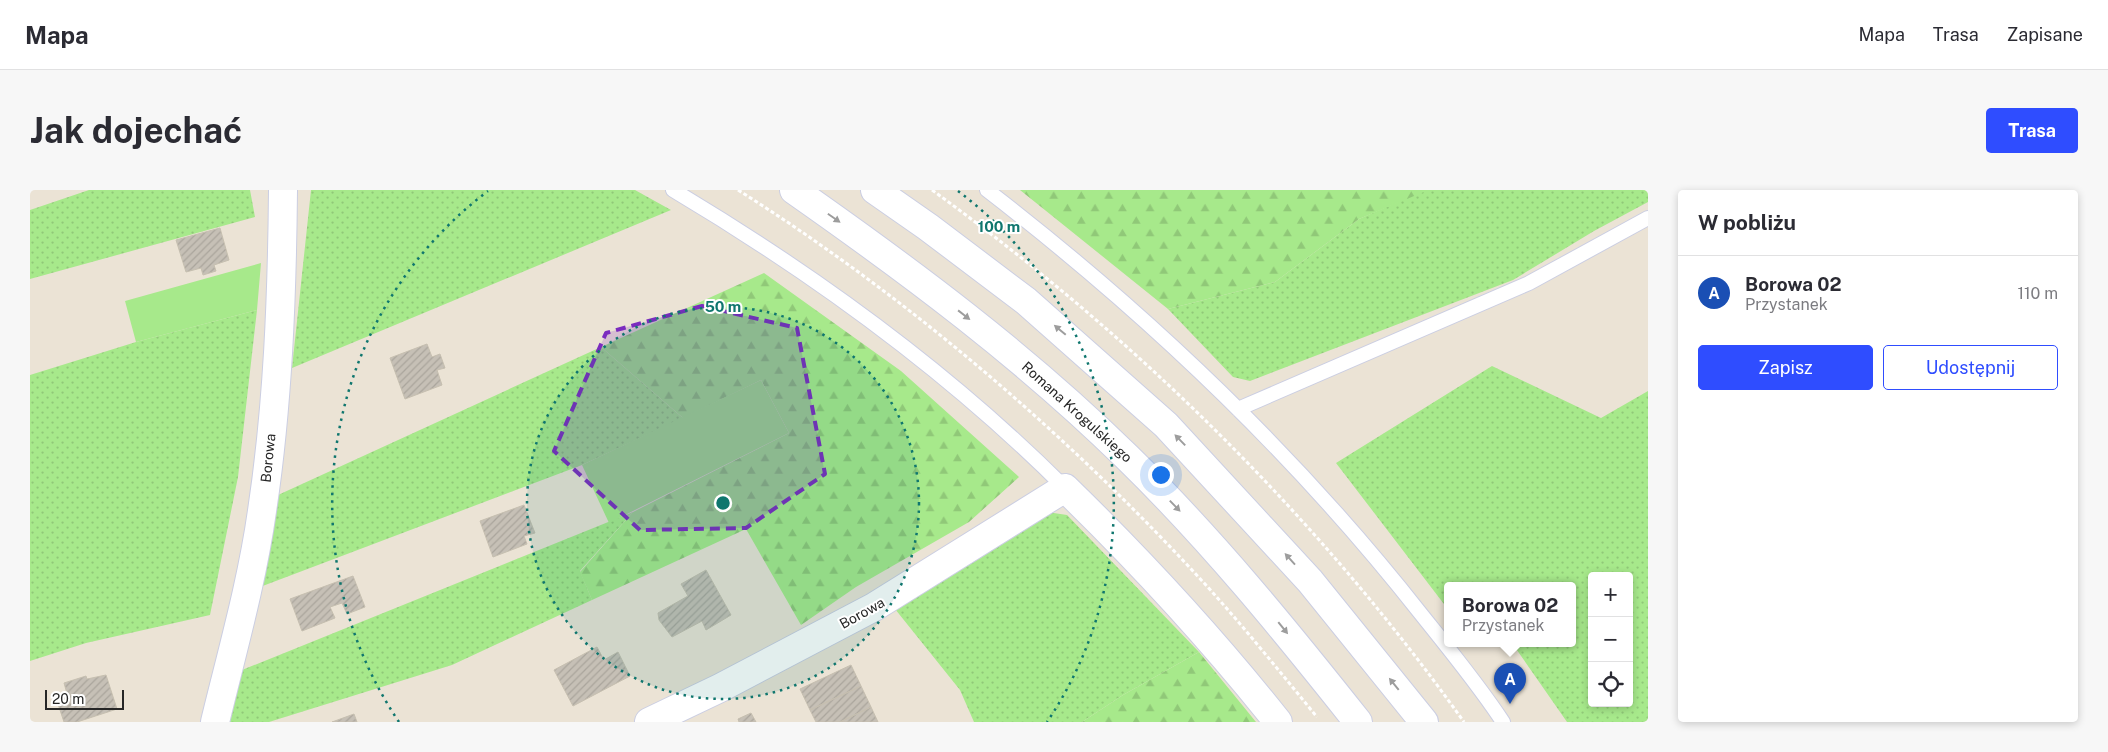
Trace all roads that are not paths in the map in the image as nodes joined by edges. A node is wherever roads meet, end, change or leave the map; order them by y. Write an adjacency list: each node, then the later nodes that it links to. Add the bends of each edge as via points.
1 (283, 190): 11 (main road, Borowa, via 282,313 262,510)
2 (673, 190): 8 (lane, via 744,232 904,346 994,422)
3 (794, 190): 14 (main road, Romana Krogulskiego, one-way to 14, via 901,265 994,338 1126,456 1200,532 1275,617)
4 (875, 190): 15 (main road, one-way to 4, via 1310,580 1166,426 1026,301)
5 (986, 190): 7 (lane, via 1124,302)
6 (1648, 218): 7 (lane, via 1529,283)
7 (1238, 409): 9 (lane, via 1340,516)
8 (1065, 488): 12 (main road, Borowa, via 874,607); 13 (main road, via 1129,550 1218,648)
9 (1444, 644)
10 (1447, 647): 16 (lane)
11 (215, 722)
12 (649, 722)
13 (1278, 722)
14 (1358, 722)
15 (1424, 722)
16 (1503, 722)

